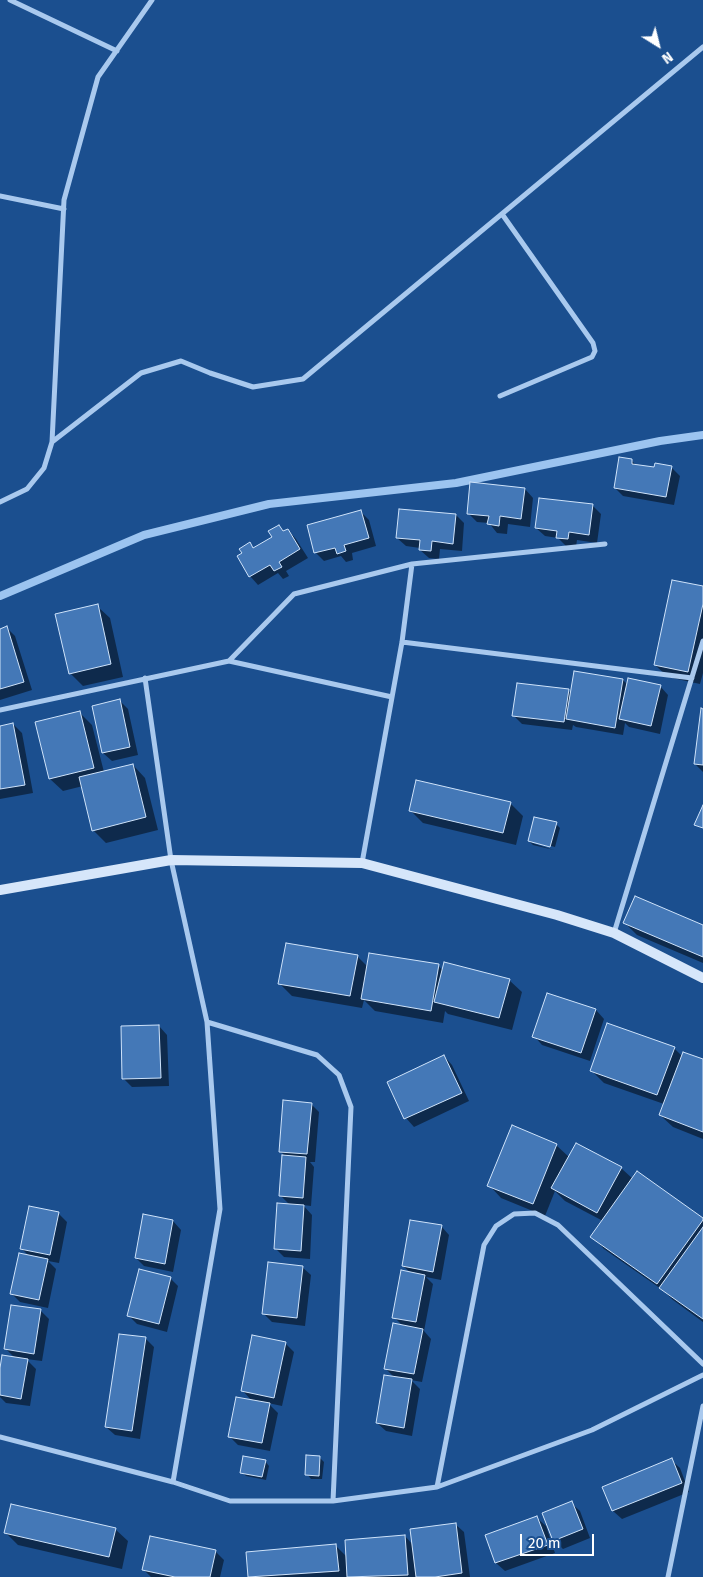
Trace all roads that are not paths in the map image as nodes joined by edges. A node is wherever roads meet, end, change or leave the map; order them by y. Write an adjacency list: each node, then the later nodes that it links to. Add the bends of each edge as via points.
1 (10, 0): 4 (street)
2 (152, 0): 4 (street)
3 (703, 47): 7 (street)
4 (117, 51): 6 (street, via 98,77)
5 (0, 196): 6 (street)
6 (64, 209): 9 (street)
7 (502, 214): 8 (street, via 593,343 595,351 592,357); 9 (street, via 303,379 253,387 181,361 142,373)
8 (500, 396)
9 (52, 442): 10 (street, via 44,468 27,489)
10 (0, 502)
11 (605, 544): 12 (street)
12 (412, 564): 14 (street); 15 (street, via 294,594)
13 (703, 641): 17 (street)
14 (402, 642): 17 (street); 18 (street)
15 (229, 660): 16 (street); 18 (street)
16 (145, 678): 19 (street); 20 (street)
17 (692, 678): 23 (street)
18 (392, 697): 21 (street)
19 (0, 710)
20 (171, 860): 21 (street); 22 (street); 25 (street)
21 (362, 863): 23 (street)
22 (0, 890)
23 (614, 933): 24 (street)
24 (703, 978)
25 (207, 1022): 30 (street, via 220,1209); 32 (street, via 317,1055 339,1075 350,1107)
26 (703, 1364): 31 (street, via 558,1225 535,1213 514,1214 496,1226 484,1245)
27 (703, 1375): 31 (street, via 592,1430)
28 (703, 1406): 33 (street)
29 (0, 1436): 30 (street)
30 (173, 1482): 32 (street, via 230,1501)
31 (437, 1487): 32 (street)
32 (333, 1501)
33 (668, 1577)

